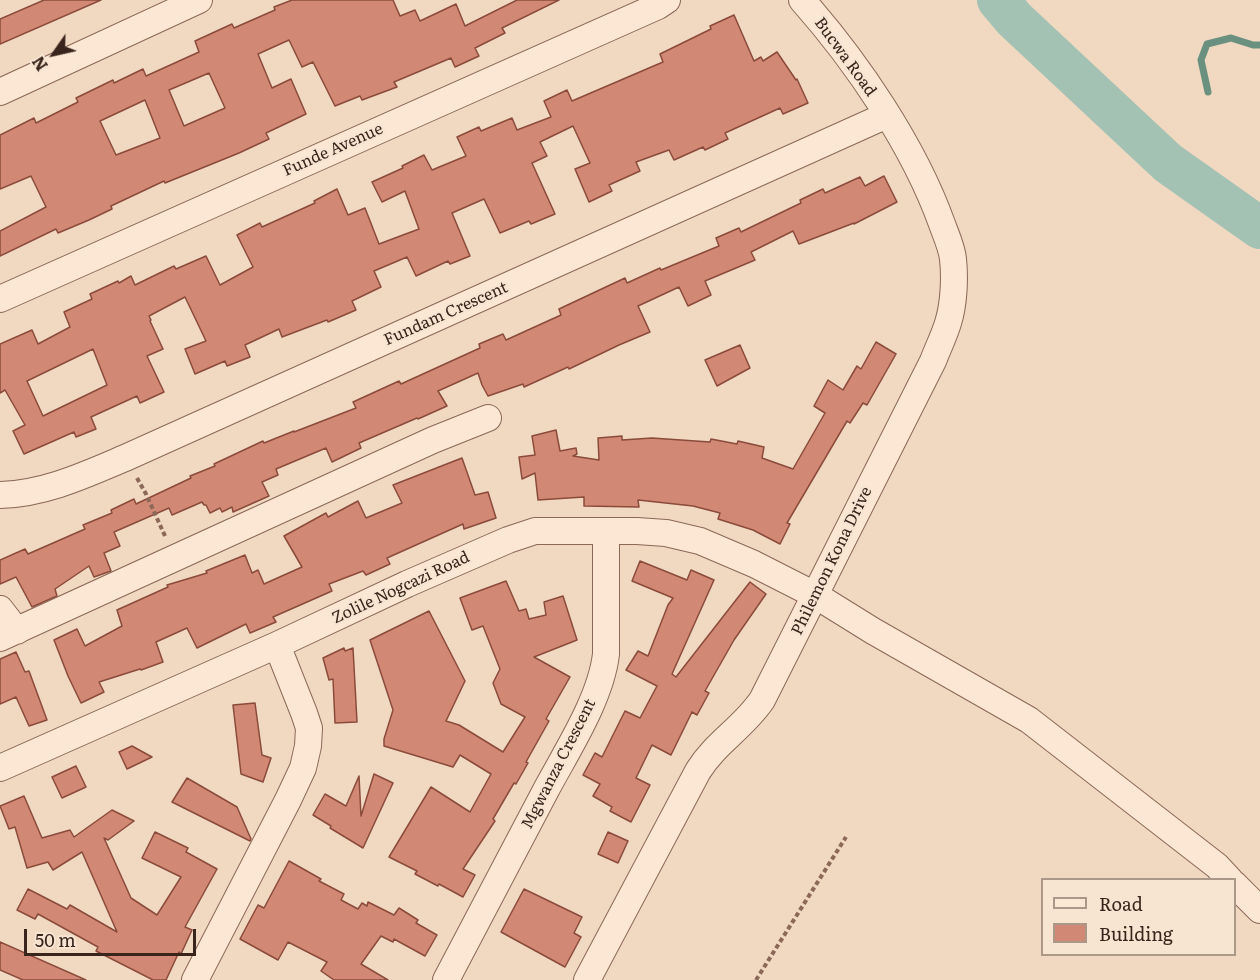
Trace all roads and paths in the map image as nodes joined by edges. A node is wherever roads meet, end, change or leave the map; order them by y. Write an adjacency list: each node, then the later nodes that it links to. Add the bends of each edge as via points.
1 (199, 0): 4 (street)
2 (667, 0): 6 (street, Funde Avenue)
3 (802, 0): 5 (street, Bucwa Road, via 846,54)
4 (0, 92)
5 (887, 115): 8 (street, Fundam Crescent); 12 (street, Philemon Kona Drive, via 935,206 953,255 949,321 933,361)
6 (0, 299)
7 (488, 418): 11 (street)
8 (125, 458): 9 (street, Fundam Crescent, via 40,490); 11 (path)
9 (0, 495)
10 (606, 531): 12 (street, Zolile Nogcazi Road, via 666,533 700,541); 15 (street, Zolile Nogcazi Road, via 535,531 508,540); 22 (street, Mgwanza Crescent, via 606,654 601,680)
11 (175, 559): 14 (street)
12 (815, 595): 18 (street, Zolile Nogcazi Road, via 1029,720); 23 (street, Philemon Kona Drive, via 762,700 710,753 698,771)
13 (0, 609): 14 (street)
14 (8, 634)
15 (277, 645): 16 (street, Zolile Nogcazi Road); 21 (street, via 309,728 303,768)
16 (0, 768)
17 (846, 837): 24 (path)
18 (1229, 878)
19 (1236, 886): 20 (street)
20 (1260, 910)
21 (195, 980)
22 (446, 980)
23 (587, 980)
24 (756, 980)

